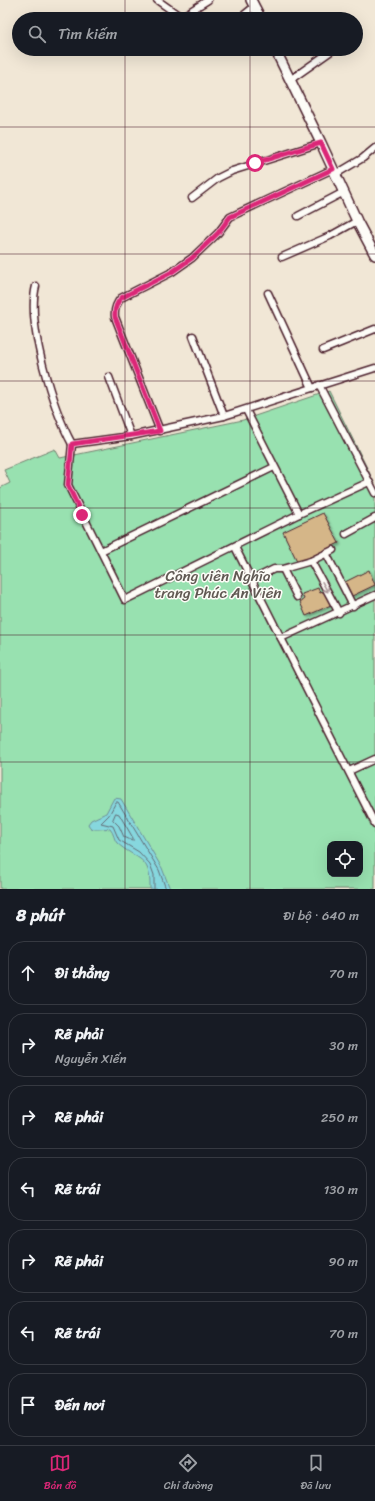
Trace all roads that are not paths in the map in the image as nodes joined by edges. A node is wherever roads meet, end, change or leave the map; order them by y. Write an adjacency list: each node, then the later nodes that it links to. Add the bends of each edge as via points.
1 (158, 0): 4 (street)
2 (208, 0): 5 (street)
3 (253, 3): 6 (street); 7 (main road)
4 (174, 12)
5 (189, 12)
6 (245, 12)
7 (258, 12)
8 (278, 56): 10 (main road)
9 (324, 56): 10 (street)
10 (290, 80): 11 (main road)
11 (321, 143): 13 (main road); 15 (street, via 232,172 218,178)
12 (375, 148): 13 (street)
13 (334, 172): 14 (main road); 31 (street, via 230,217 218,233 192,258 118,302 115,317)
14 (344, 192): 16 (street); 17 (main road)
15 (192, 198)
16 (298, 216)
17 (357, 221): 18 (main road); 19 (street)
18 (375, 255)
19 (282, 257)
20 (36, 286): 33 (street, via 35,316 50,394)
21 (268, 293): 28 (street)
22 (375, 329): 24 (street)
23 (193, 336): 30 (street)
24 (323, 350)
25 (375, 368): 27 (street)
26 (109, 377): 32 (street)
27 (319, 386): 28 (street); 35 (street)
28 (312, 388): 29 (street)
29 (246, 410): 30 (street); 34 (street)
30 (224, 416): 31 (street)
31 (160, 431): 32 (street)
32 (132, 436): 33 (street)
33 (72, 444): 42 (street, via 68,485)
34 (274, 466): 37 (street); 42 (street)
35 (369, 482): 36 (street); 37 (street)
36 (375, 493)
37 (299, 514): 40 (street)
38 (375, 518): 39 (street)
39 (346, 534)
40 (235, 546): 42 (street, via 125,600); 46 (street)
41 (333, 550): 43 (street)
42 (101, 551)
43 (326, 553): 44 (street); 49 (street)
44 (311, 561): 45 (street); 50 (street, one-way to 50)
45 (283, 570): 46 (street, via 274,569); 48 (street)
46 (252, 580): 51 (street)
47 (375, 595): 49 (street)
48 (297, 597)
49 (353, 606): 50 (street)
50 (339, 613): 51 (street)
51 (281, 638): 53 (street)
52 (375, 759): 53 (street)
53 (349, 771): 54 (street)
54 (375, 824)

